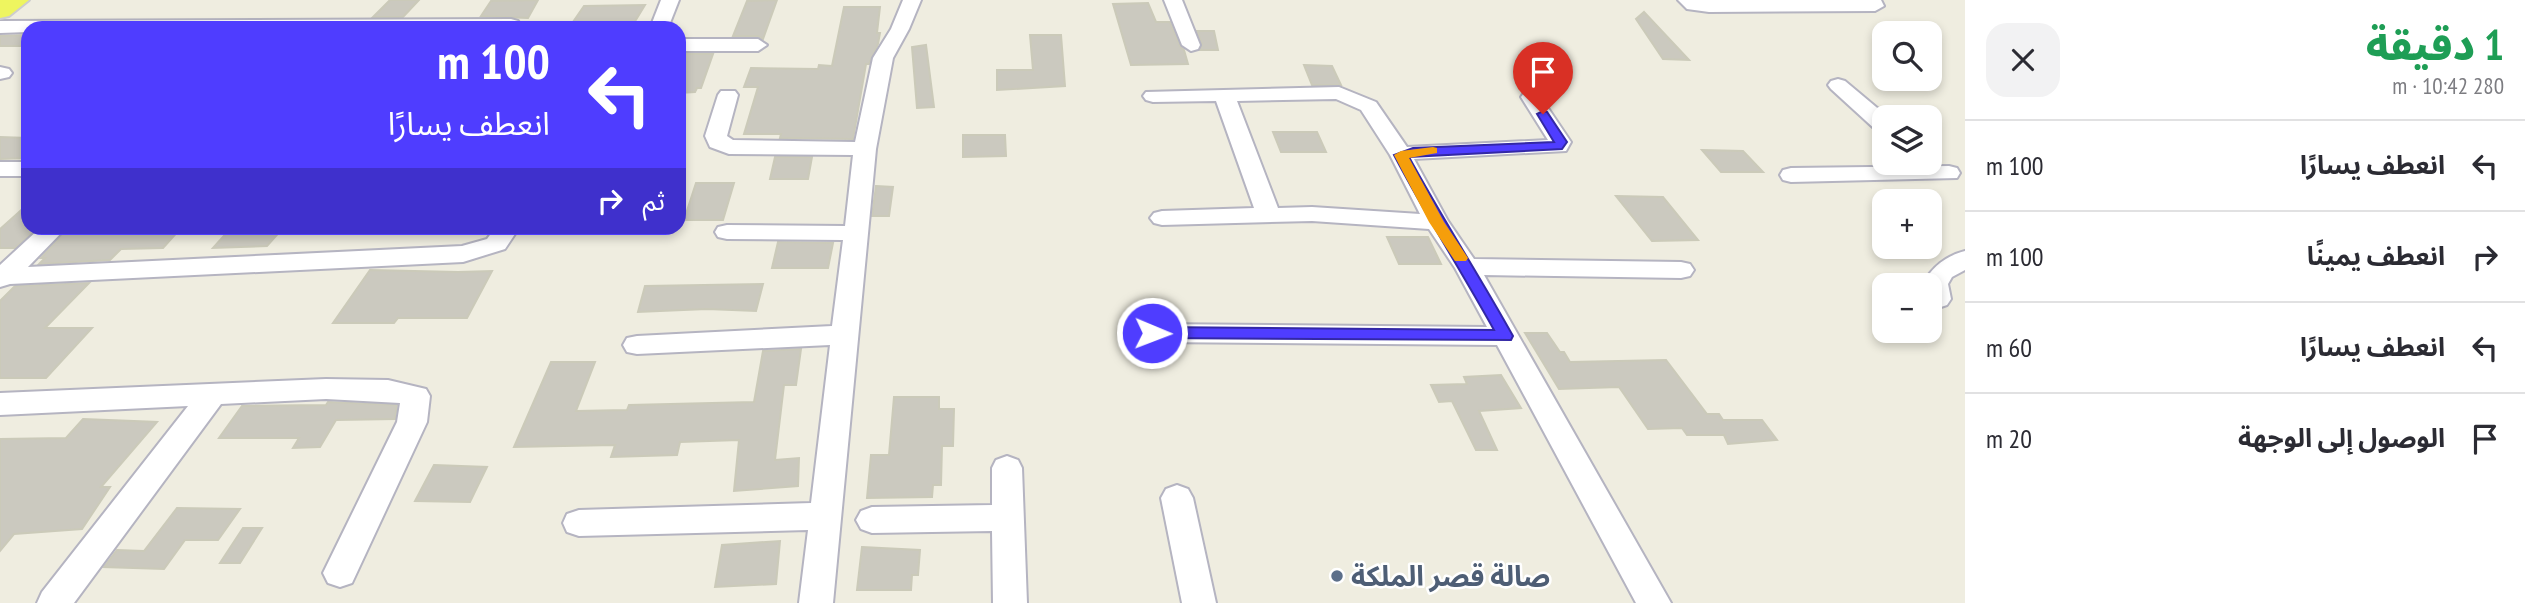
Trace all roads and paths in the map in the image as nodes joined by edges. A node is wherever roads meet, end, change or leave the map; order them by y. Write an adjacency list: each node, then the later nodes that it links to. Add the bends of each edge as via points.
1 (16, 0): 7 (main road)
2 (670, 0): 8 (street)
3 (912, 0): 20 (street, via 883,58)
4 (1173, 0): 13 (street)
5 (1687, 0): 6 (street, via 1709,7 1875,6)
6 (1872, 0)
7 (0, 10)
8 (662, 21)
9 (0, 27): 10 (street)
10 (21, 27)
11 (686, 45): 12 (street)
12 (758, 45)
13 (1191, 46)
14 (1838, 85): 19 (street)
15 (728, 94): 20 (street, via 716,136 729,147)
16 (1224, 94): 17 (street); 21 (street, via 1339,93 1354,98 1369,106); 26 (street)
17 (1153, 96)
18 (1531, 97): 21 (street, via 1555,132 1558,146)
19 (1872, 115)
20 (865, 149): 30 (street)
21 (1401, 155): 28 (street)
22 (0, 169): 23 (street)
23 (21, 169)
24 (1948, 174): 25 (street)
25 (1791, 175)
26 (1268, 213): 27 (street); 28 (street)
27 (1162, 218)
28 (1437, 222): 34 (street)
29 (727, 232): 30 (street)
30 (856, 233): 39 (street)
31 (46, 235): 36 (street)
32 (502, 235): 36 (street, via 496,244 463,254)
33 (1965, 259): 37 (street)
34 (1467, 267): 35 (street); 40 (street)
35 (1681, 270)
36 (5, 271)
37 (1941, 273)
38 (1152, 333): 40 (street)
39 (846, 335): 41 (street); 46 (street)
40 (1505, 336): 55 (street)
41 (637, 345)
42 (213, 394): 43 (street); 50 (street, via 388,390 416,396 412,422); 51 (street)
43 (0, 404)
44 (1007, 468): 47 (street)
45 (1177, 498): 54 (street)
46 (826, 516): 49 (street); 52 (street)
47 (1008, 517): 48 (street); 53 (street)
48 (872, 520)
49 (579, 523)
50 (340, 573)
51 (54, 603)
52 (816, 603)
53 (1010, 603)
54 (1199, 603)
55 (1654, 603)

